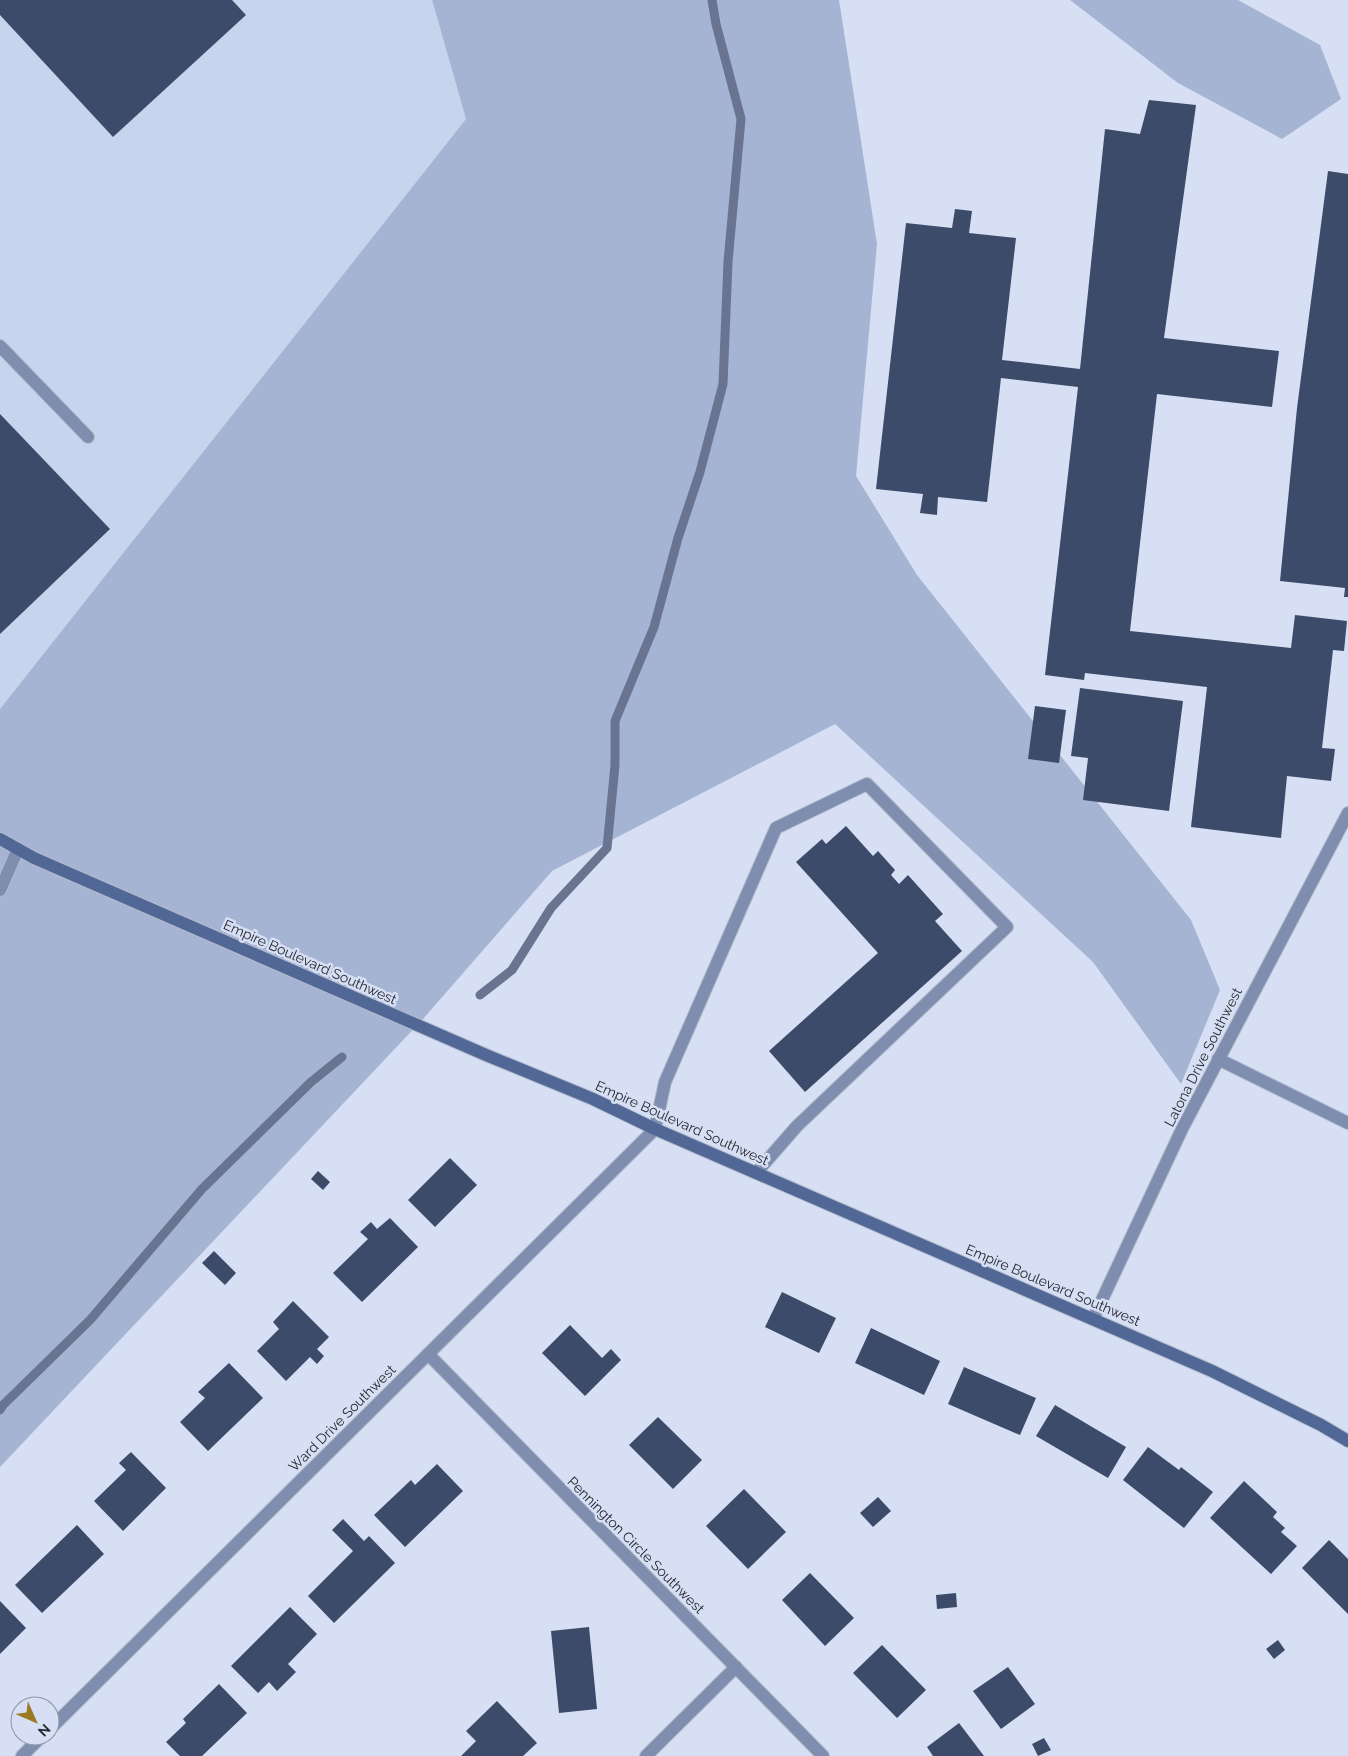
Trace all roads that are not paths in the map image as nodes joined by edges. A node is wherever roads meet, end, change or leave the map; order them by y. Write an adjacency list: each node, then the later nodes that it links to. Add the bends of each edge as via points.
1 (0, 346): 2 (street)
2 (88, 437)
3 (1348, 813): 7 (street, Latona Drive Southwest)
4 (0, 839): 5 (street, Empire Boulevard Southwest)
5 (18, 849): 6 (street); 9 (street, Empire Boulevard Southwest, via 593,1099)
6 (0, 890)
7 (1218, 1059): 8 (street); 11 (street, Latona Drive Southwest)
8 (1348, 1123)
9 (655, 1129): 10 (street, Empire Boulevard Southwest); 10 (street, via 665,1082 776,828 867,784 1007,927 797,1126); 12 (street, Ward Drive Southwest)
10 (756, 1173): 11 (street, Empire Boulevard Southwest)
11 (1093, 1319): 13 (street, Empire Boulevard Southwest, via 1212,1371)
12 (428, 1354): 14 (street, Pennington Circle Southwest); 15 (street, Ward Drive Southwest)
13 (1348, 1441)
14 (736, 1667): 18 (street); 19 (street, Pennington Circle Southwest)
15 (60, 1719)
16 (32, 1746): 17 (street)
17 (22, 1756)
18 (646, 1756)
19 (824, 1756)

